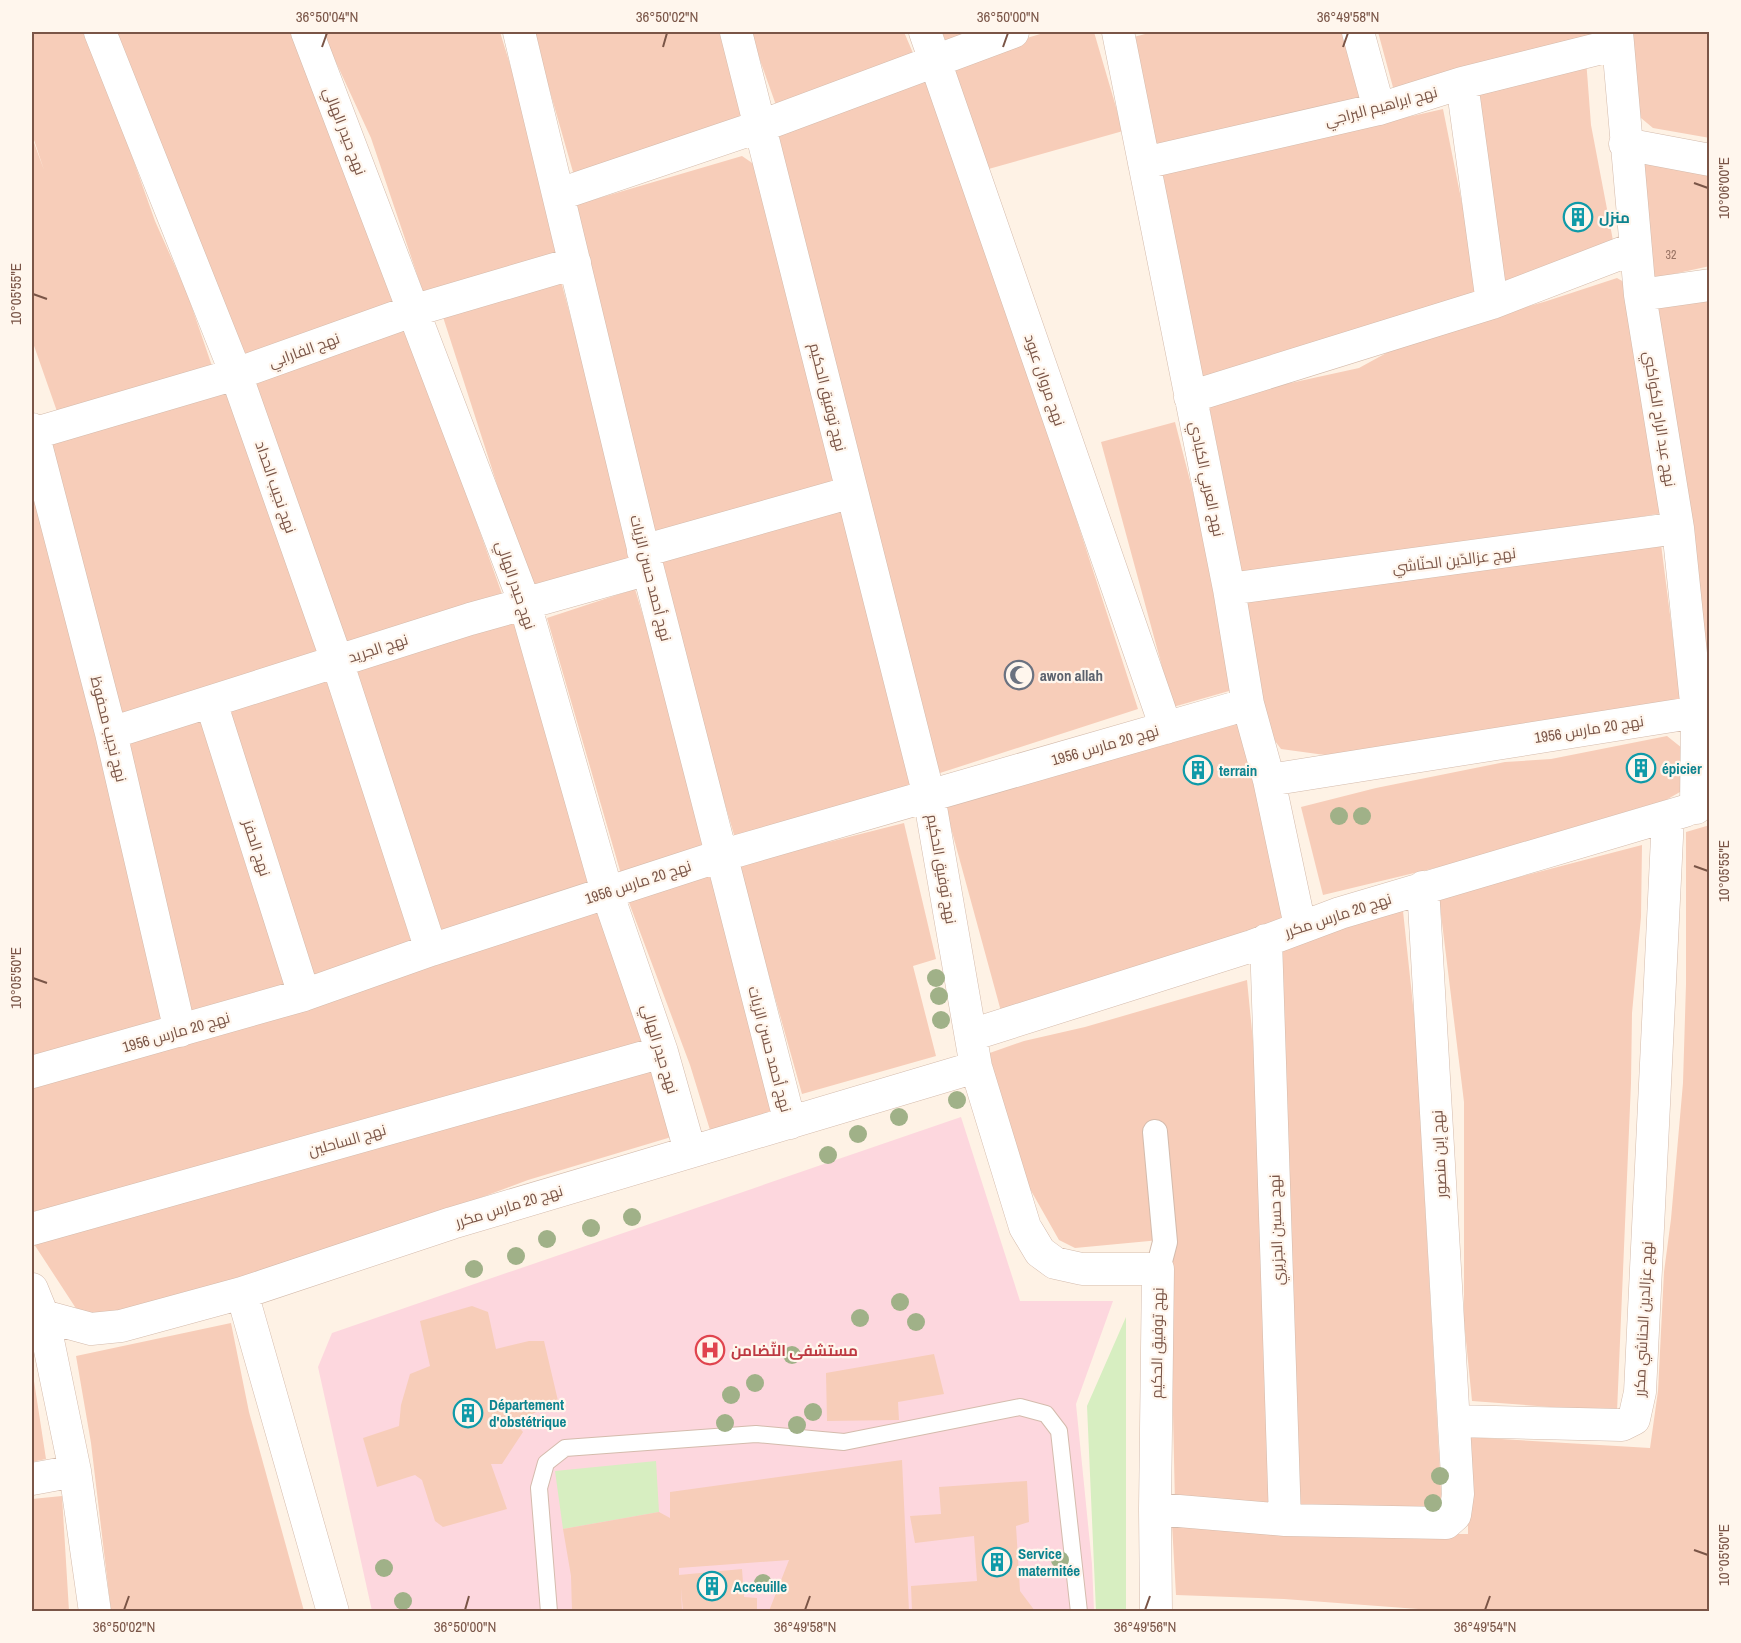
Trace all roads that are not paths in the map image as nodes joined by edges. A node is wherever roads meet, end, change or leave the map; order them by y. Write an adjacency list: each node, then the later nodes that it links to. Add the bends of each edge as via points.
1 (100, 32): 24 (street, نهج نجيب الحداد)
2 (307, 32): 23 (street, نهج حيدر الهالي)
3 (519, 32): 17 (street, نهج أحمد حسن الزيات)
4 (736, 32): 13 (street, نهج توفيق الحكيم)
5 (925, 32): 10 (street, نهج مروان عبود)
6 (1013, 32): 10 (street)
7 (1118, 32): 16 (street, نهج العربي الكبادي)
8 (1358, 32): 12 (street)
9 (1618, 38): 11 (street, نهج ابراهيم البراجي); 14 (street, نهج عبد الراح الكواكبي)
10 (935, 61): 13 (street); 36 (street, نهج مروان عبود)
11 (1462, 83): 12 (street, نهج ابراهيم البراجي); 22 (street)
12 (1379, 109): 16 (street, نهج ابراهيم البراجي)
13 (761, 126): 17 (street); 27 (street, نهج توفيق الحكيم)
14 (1625, 144): 15 (street); 18 (street, نهج عبد الراح الكواكبي)
15 (1710, 160)
16 (1144, 163): 25 (street, نهج العربي الكبادي)
17 (560, 194): 19 (street, نهج أحمد حسن الزيات)
18 (1635, 248): 21 (street, نهج عبد الراح الكواكبي); 22 (street)
19 (575, 263): 23 (street, نهج الفارابي); 29 (street, نهج أحمد حسن الزيات)
20 (1710, 285): 21 (street)
21 (1640, 295): 28 (street, نهج عبد الراح الكواكبي)
22 (1492, 303): 25 (street)
23 (412, 311): 24 (street, نهج الفارابي); 31 (street, نهج حيدر الهالي)
24 (236, 374): 26 (street, نهج الفارابي); 32 (street, نهج نجيب الحداد)
25 (1190, 397): 30 (street, نهج العربي الكبادي)
26 (32, 432): 37 (street, نهج نجيب محفوظ)
27 (852, 492): 29 (street, نهج الجريد); 39 (street, نهج توفيق الحكيم)
28 (1678, 528): 30 (street, نهج عزالدّين الحنّاشي); 35 (street, نهج عبد الراح الكواكبي)
29 (646, 560): 31 (street, نهج الجريد); 41 (street, نهج أحمد حسن الزيات)
30 (1230, 589): 34 (street, نهج العربي الكبادي)
31 (525, 604): 32 (street, نهج الجريد); 43 (street, نهج حيدر الهالي)
32 (337, 661): 33 (street, نهج الجريد); 46 (street, نهج نجيب الحداد)
33 (211, 702): 37 (street, نهج الجريد); 47 (street, نهج الحفز)
34 (1248, 704): 36 (street, نهج 20 مارس 1956); 38 (street, نهج العربي الكبادي)
35 (1703, 711): 38 (street, نهج 20 مارس 1956); 40 (street, نهج عبد الراح الكواكبي)
36 (1166, 728): 39 (street, نهج 20 مارس 1956)
37 (111, 733): 48 (street, نهج نجيب محفوظ)
38 (1269, 780): 44 (street, نهج العربي الكبادي)
39 (930, 796): 41 (street, نهج 20 مارس 1956); 49 (street, نهج توفيق الحكيم)
40 (1691, 810): 42 (street, نهج 20 مارس مكرر); 60 (street, نهج عزالدين الحناشي مكرر, via 1640,1392 1634,1419 1622,1425)
41 (720, 856): 43 (street, نهج 20 مارس 1956); 53 (street, نهج أحمد حسن الزيات)
42 (1423, 887): 44 (street, نهج 20 مارس مكرر); 60 (street, نهج إبن منصور)
43 (607, 892): 46 (street, نهج 20 مارس 1956); 50 (street, نهج حيدر الهالي)
44 (1300, 926): 45 (street, نهج 20 مارس مكرر)
45 (1266, 940): 49 (street, نهج 20 مارس مكرر); 64 (street, نهج حسين الجزيري)
46 (430, 950): 47 (street, نهج 20 مارس 1956)
47 (304, 994): 48 (street, نهج 20 مارس 1956)
48 (180, 1031): 52 (street, نهج 20 مارس 1956)
49 (971, 1035): 51 (street, نهج توفيق الحكيم)
50 (662, 1052): 55 (street, نهج حيدر الهالي); 56 (street, نهج الساحلين)
51 (976, 1067): 53 (street, نهج 20 مارس مكرر); 57 (street, نهج توفيق الحكيم, via 1025,1227 1040,1252 1055,1263 1082,1269)
52 (32, 1072)
53 (790, 1124): 55 (street, نهج 20 مارس مكرر)
54 (1155, 1132): 57 (street, via 1165,1242)
55 (690, 1151): 58 (street, نهج 20 مارس مكرر)
56 (32, 1228)
57 (1158, 1269): 63 (street, نهج توفيق الحكيم)
58 (242, 1293): 59 (street, نهج 20 مارس مكرر, via 121,1326 91,1329); 66 (street)
59 (35, 1308): 61 (street)
60 (1454, 1421): 64 (street, via 1458,1506 1452,1520)
61 (75, 1471): 62 (street); 65 (street)
62 (32, 1479)
63 (1155, 1509): 64 (street); 69 (street, نهج توفيق الحكيم)
64 (1285, 1520)
65 (95, 1611)
66 (333, 1611)
67 (549, 1611): 68 (lane, via 539,1488 546,1463 565,1448 756,1434 844,1442 1020,1407 1046,1414 1059,1431)
68 (1079, 1611)
69 (1156, 1611)

